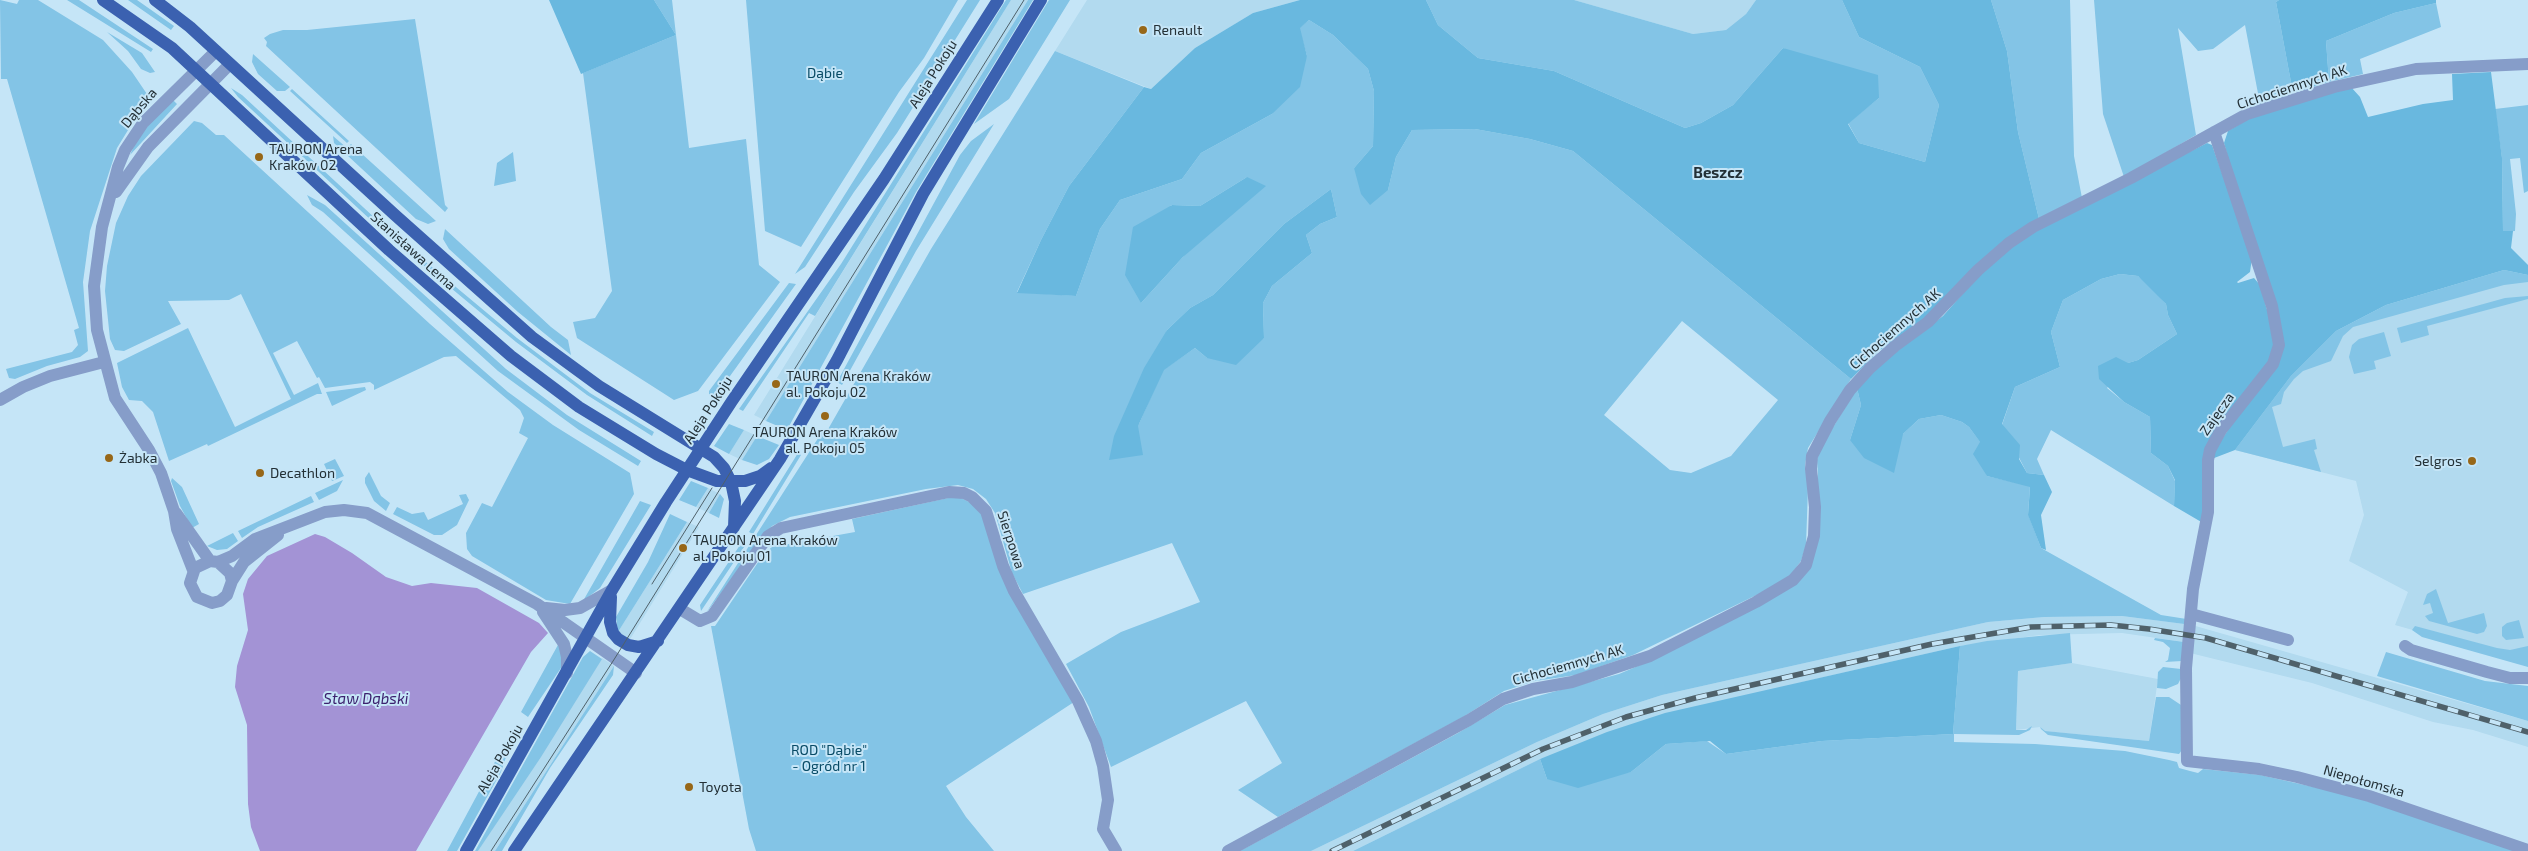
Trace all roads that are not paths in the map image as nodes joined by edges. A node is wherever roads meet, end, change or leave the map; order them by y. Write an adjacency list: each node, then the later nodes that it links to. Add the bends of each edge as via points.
1 (103, 0): 8 (main road, Stanisława Lema, via 162,39)
2 (155, 0): 5 (main road, Stanisława Lema)
3 (998, 0): 14 (main road, Aleja Pokoju, via 889,171)
4 (1042, 0): 15 (main road, via 928,186 837,360)
5 (216, 50): 6 (main road, Stanisława Lema); 8 (street, Dąbska)
6 (230, 64): 9 (street, Dąbska); 14 (main road, Stanisława Lema, via 519,326 600,386)
7 (2528, 64): 10 (street, Cichociemnych AK, via 2416,69 2342,85 2247,114)
8 (195, 70): 9 (main road, Stanisława Lema); 11 (street, Dąbska, via 149,116 134,136 118,167)
9 (210, 85): 11 (street, Dąbska, via 148,147); 16 (main road, Stanisława Lema, via 389,250 511,356 606,424)
10 (2214, 132): 27 (street, Zajęcza, via 2272,306 2279,345 2273,364 2210,450 2208,512); 40 (street, Cichociemnych AK, via 2033,227 2009,243 1928,322 1870,368 1850,390 1812,456 1810,469 1815,507 1812,545 1806,565 1784,587 1650,656 1572,682 1533,689 1503,699)
11 (110, 200): 12 (street, Dąbska, via 94,279 95,315)
12 (104, 362): 13 (street, via 50,376); 18 (street, Dąbska, via 115,398 154,460)
13 (0, 400)
14 (701, 448): 16 (main road, Aleja Pokoju); 17 (main road, Stanisława Lema, via 719,462)
15 (780, 459): 17 (main road, Stanisława Lema, via 760,476); 20 (main road)
16 (687, 470): 17 (main road, Stanisława Lema); 24 (main road, Aleja Pokoju)
17 (731, 482): 20 (main road, Stanisława Lema, via 735,501)
18 (174, 511): 21 (street); 22 (street, via 177,529)
19 (288, 527): 21 (street, via 255,539 232,556); 23 (street, via 244,562); 25 (street, via 330,511 367,513)
20 (733, 529): 26 (main road)
21 (214, 561): 22 (street, via 202,563); 23 (street, via 225,566)
22 (193, 570): 23 (street, via 192,590 196,597 208,603 220,601 227,595)
23 (232, 581)
24 (612, 590): 25 (street, via 592,603 572,610); 28 (main road, Aleja Pokoju); 29 (main road, via 610,622 618,639 639,647)
25 (537, 604): 28 (street); 32 (street, via 564,644)
26 (680, 609): 29 (main road); 39 (street, Sierpowa, via 700,621 712,616 768,536 781,528 949,492 972,497 986,511 1014,591 1078,701 1096,741 1108,800 1103,829)
27 (2191, 614): 30 (street); 35 (street, Zajęcza, via 2186,668)
28 (587, 638): 32 (main road, Aleja Pokoju); 33 (street)
29 (658, 640): 33 (main road)
30 (2288, 640)
31 (2405, 646): 34 (street, via 2510,678)
32 (567, 673): 37 (main road, Aleja Pokoju)
33 (636, 673): 38 (main road)
34 (2528, 678)
35 (2187, 761): 36 (street, Niepołomska, via 2297,777 2369,796)
36 (2528, 850)
37 (466, 851)
38 (514, 851)
39 (1116, 851)
40 (1228, 851)

